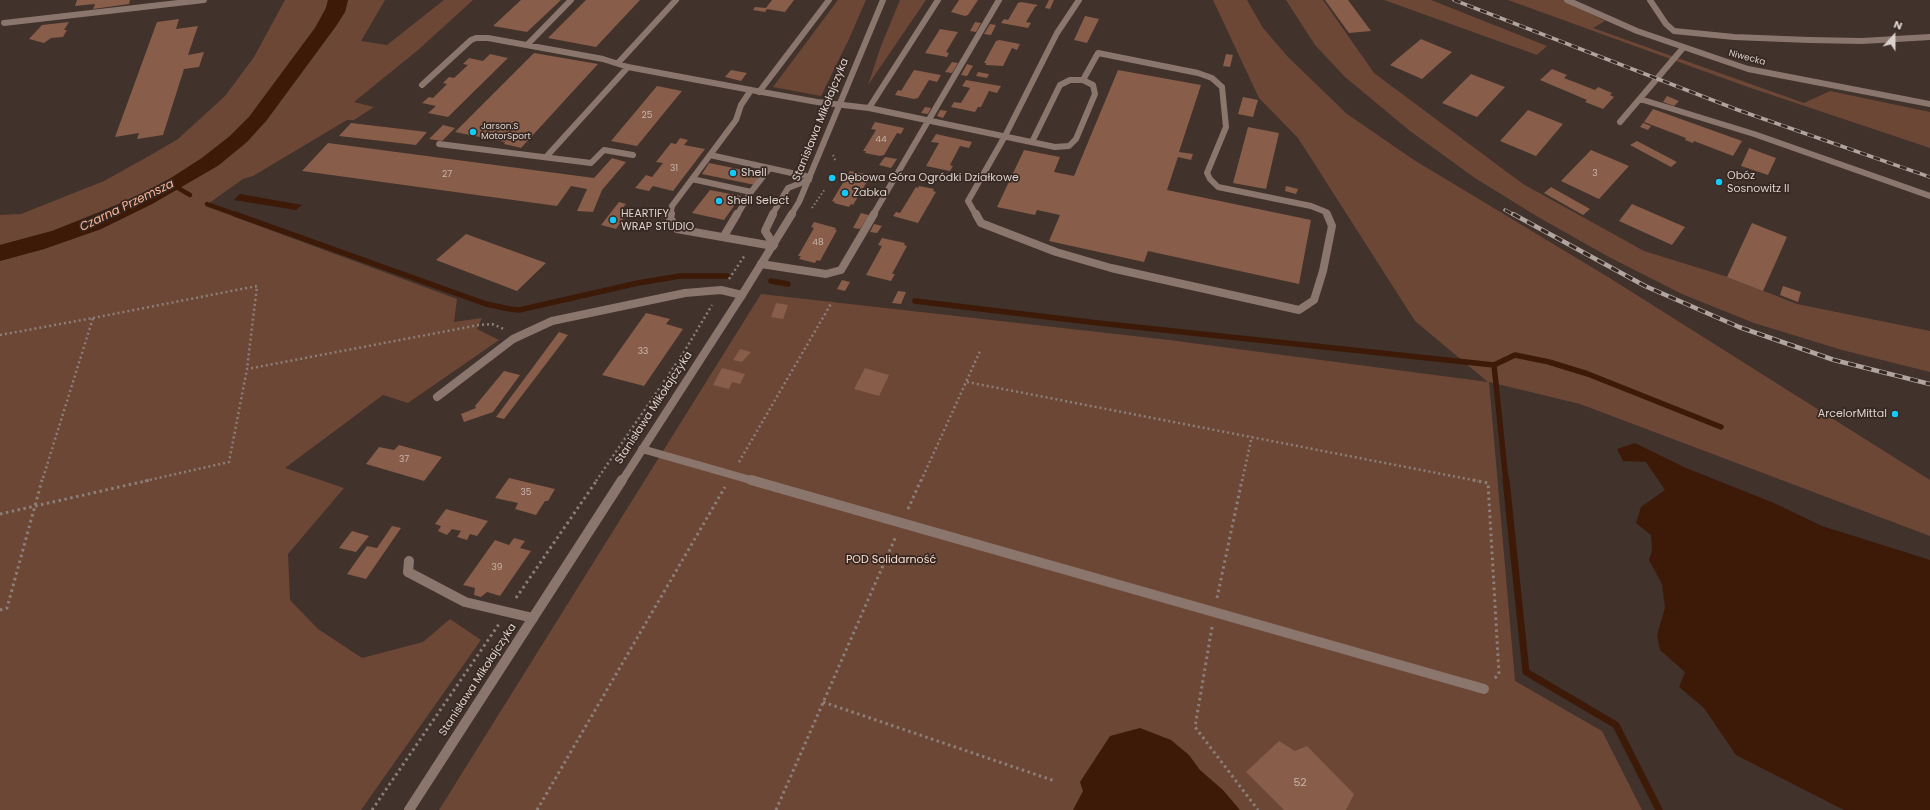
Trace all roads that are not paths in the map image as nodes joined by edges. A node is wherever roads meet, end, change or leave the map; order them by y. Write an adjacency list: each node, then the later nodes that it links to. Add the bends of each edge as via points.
1 (204, 0): 11 (street)
2 (571, 0): 14 (street)
3 (676, 0): 16 (street)
4 (829, 0): 21 (street)
5 (883, 0): 23 (street, Stanisława Mikołajczyka)
6 (938, 0): 25 (street)
7 (999, 0): 26 (street)
8 (1079, 0): 28 (street, via 1057,33)
9 (1567, 0): 15 (street, Niwecka, via 1614,22)
10 (1650, 0): 13 (street, via 1666,24 1674,31 1809,40 1862,41)
11 (2, 23): 12 (street)
12 (0, 29)
13 (1930, 37)
14 (527, 45): 16 (street); 19 (street, via 488,38 470,40)
15 (1683, 48): 22 (street); 24 (street, Niwecka, via 1768,73)
16 (618, 63): 17 (street)
17 (628, 67): 20 (street); 33 (street)
18 (1083, 80): 28 (street, via 1098,53 1198,73 1212,78 1222,87 1226,127 1207,173 1218,187 1311,206 1326,212 1332,226 1314,300 1299,310 1111,268 1056,252 981,223 968,201); 29 (street, via 1070,80 1060,85); 29 (street, via 1093,86 1095,94 1070,146 1055,147)
19 (422, 85)
20 (751, 90): 21 (street); 32 (street, via 741,105 736,120)
21 (759, 92): 23 (street)
22 (1640, 99): 27 (street); 38 (street, via 1754,134)
23 (840, 104): 25 (street); 35 (street, Stanisława Mikołajczyka)
24 (1930, 104)
25 (869, 108): 26 (street)
26 (929, 121): 28 (street); 41 (street, via 841,270 826,274)
27 (1620, 122)
28 (1005, 136): 29 (street)
29 (1032, 142)
30 (439, 144): 33 (street)
31 (633, 155): 33 (street, via 604,150 591,163)
32 (710, 155): 34 (street); 36 (street)
33 (546, 157)
34 (769, 169): 35 (street); 37 (street)
35 (810, 178): 40 (street, Stanisława Mikołajczyka); 40 (street, via 788,188 776,207 765,231)
36 (692, 179): 37 (street); 39 (street, via 672,206 670,218 677,229)
37 (751, 192): 39 (street)
38 (1930, 196)
39 (724, 236): 40 (street)
40 (773, 246): 41 (street, Stanisława Mikołajczyka)
41 (762, 264): 42 (street, Stanisława Mikołajczyka)
42 (742, 295): 43 (street, via 721,290 685,293 552,321 513,340); 44 (street, Stanisława Mikołajczyka)
43 (437, 397)
44 (642, 449): 46 (street, Stanisława Mikołajczyka); 47 (street)
45 (409, 561): 46 (street, via 408,572 465,602)
46 (533, 618): 48 (street, Stanisława Mikołajczyka)
47 (1484, 689)
48 (408, 810)

